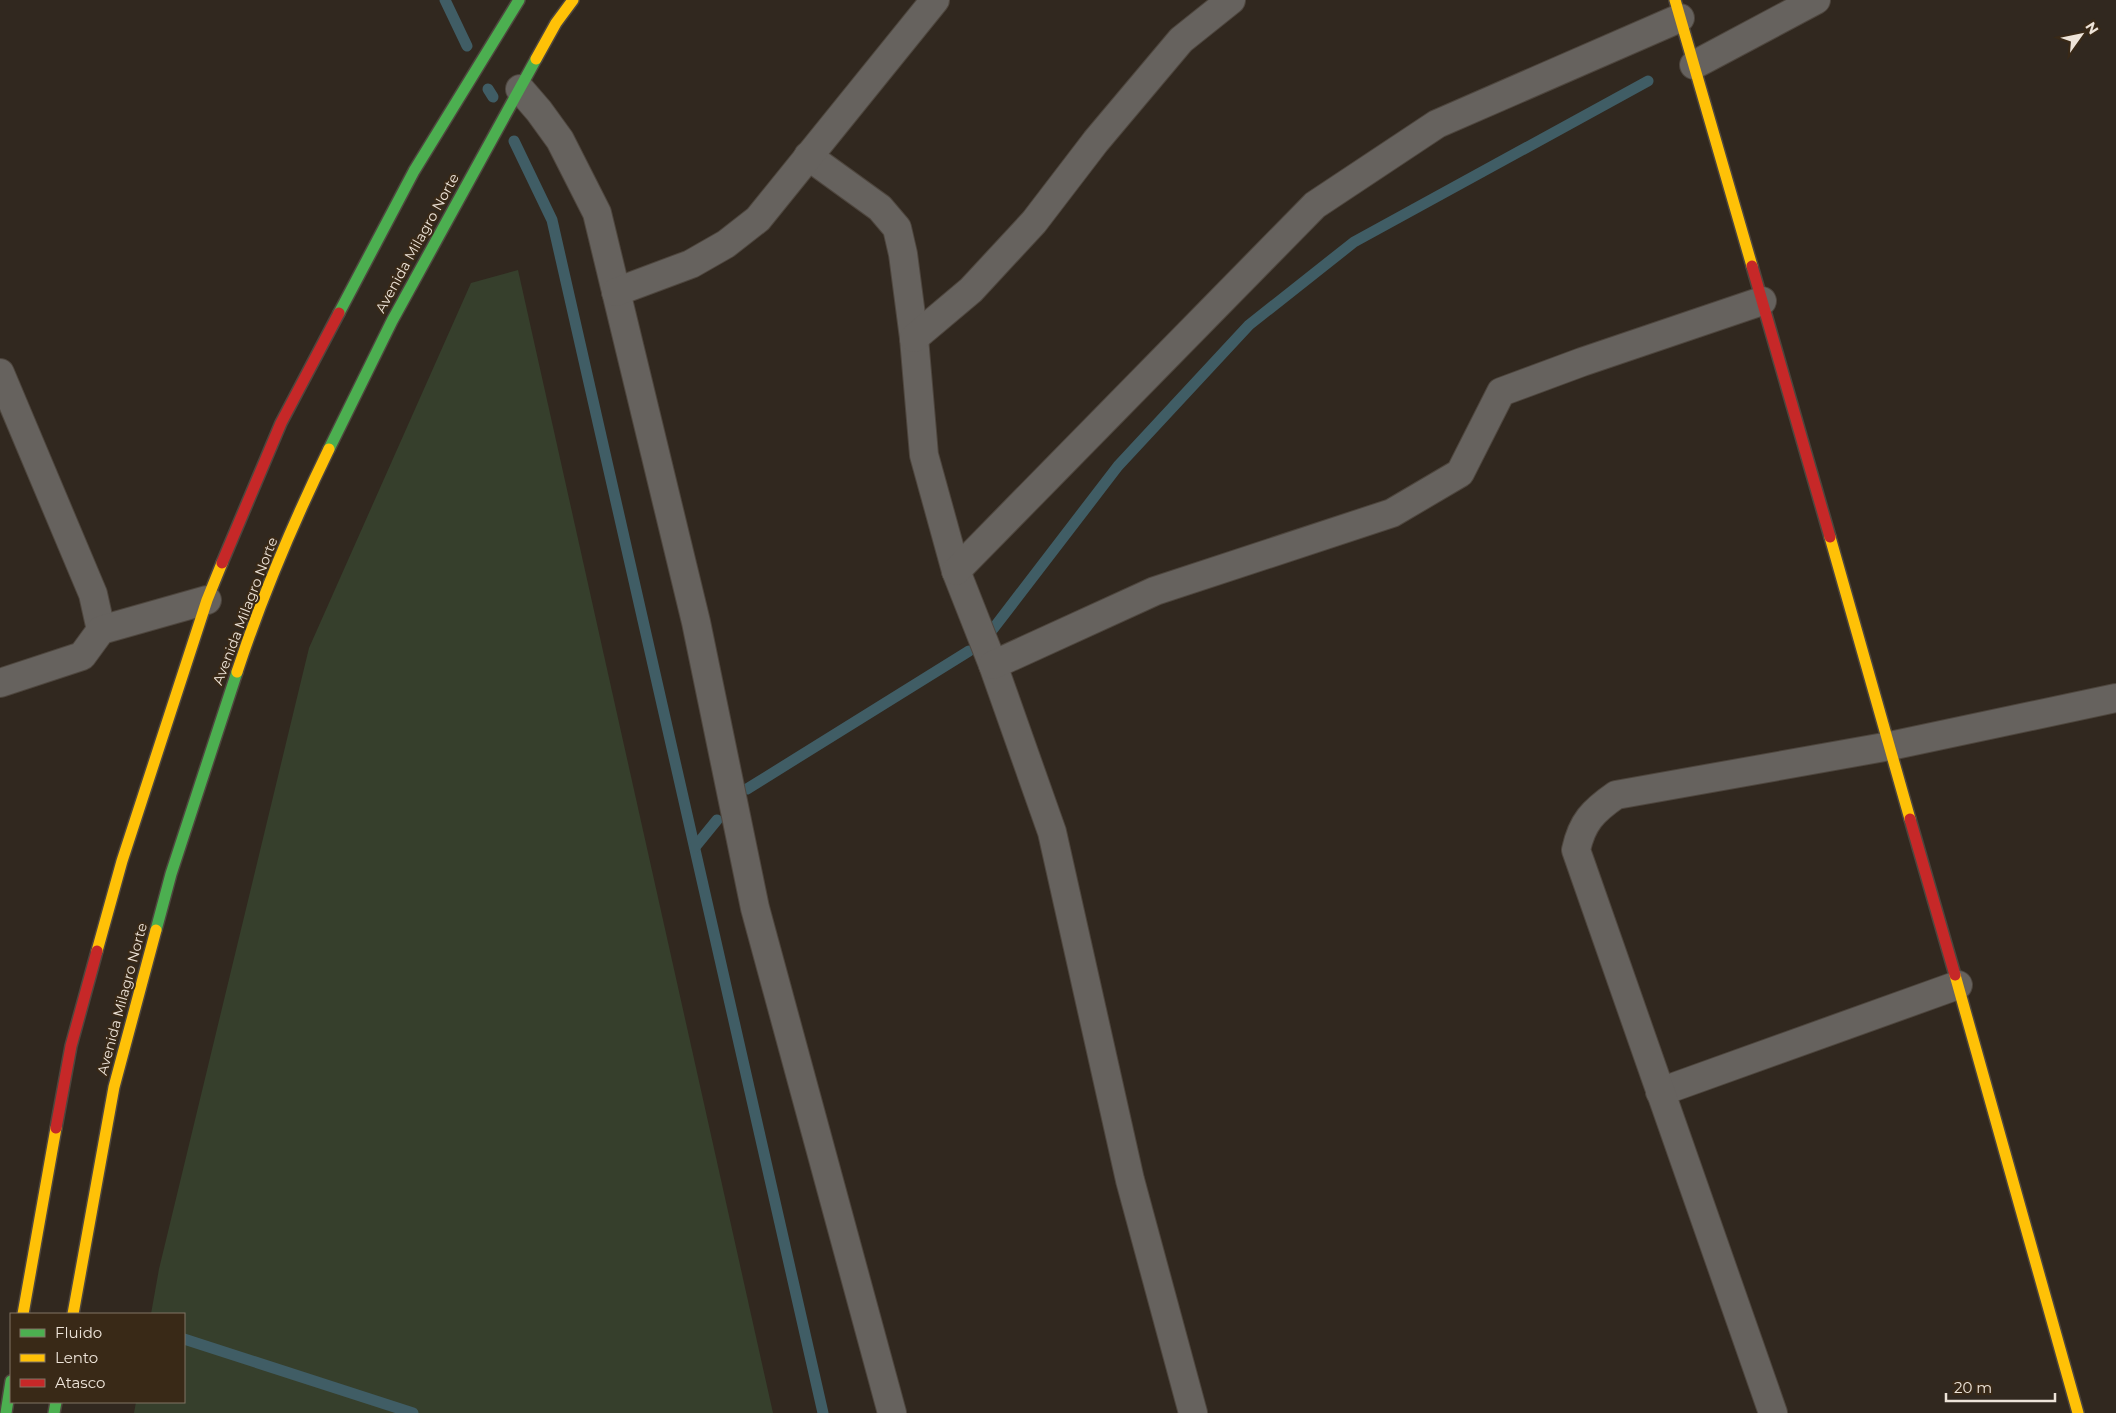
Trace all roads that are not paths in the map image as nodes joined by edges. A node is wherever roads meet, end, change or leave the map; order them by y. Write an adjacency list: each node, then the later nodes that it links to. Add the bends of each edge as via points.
1 (519, 0): 15 (main road, via 414,171 280,423)
2 (573, 0): 8 (main road, Avenida Milagro Norte, via 556,23)
3 (936, 0): 9 (street)
4 (1232, 0): 12 (street, via 1181,40 1096,141 1034,222 971,290)
5 (1816, 0): 7 (street)
6 (1678, 9): 7 (main road); 14 (street, via 1437,124 1315,205)
7 (1694, 65): 11 (main road)
8 (520, 89): 10 (street, via 560,140 597,213); 24 (main road, Avenida Milagro Norte, via 392,321 305,498 248,638 171,874 114,1087)
9 (808, 156): 10 (street, via 758,219 726,244 690,264); 12 (street, via 880,208 897,228)
10 (616, 292): 27 (street, via 696,622 755,908)
11 (1762, 301): 17 (street, via 1501,392 1460,473 1392,513 1154,591); 20 (main road)
12 (914, 338): 14 (street, via 924,455)
13 (0, 373): 16 (street, via 93,594)
14 (956, 571): 17 (street)
15 (208, 600): 16 (street); 23 (main road, via 122,861 71,1046)
16 (101, 630): 18 (street, via 82,656)
17 (993, 665): 28 (street, via 1052,832 1130,1180)
18 (0, 683)
19 (2116, 698): 20 (street)
20 (1890, 746): 21 (main road); 22 (street, via 1616,795 1594,811 1580,835 1576,850)
21 (1958, 985): 22 (street); 30 (main road)
22 (1660, 1092): 29 (street)
23 (23, 1313)
24 (72, 1313)
25 (10, 1387): 26 (main road)
26 (6, 1413)
27 (892, 1413)
28 (1193, 1413)
29 (1773, 1413)
30 (2078, 1413)

